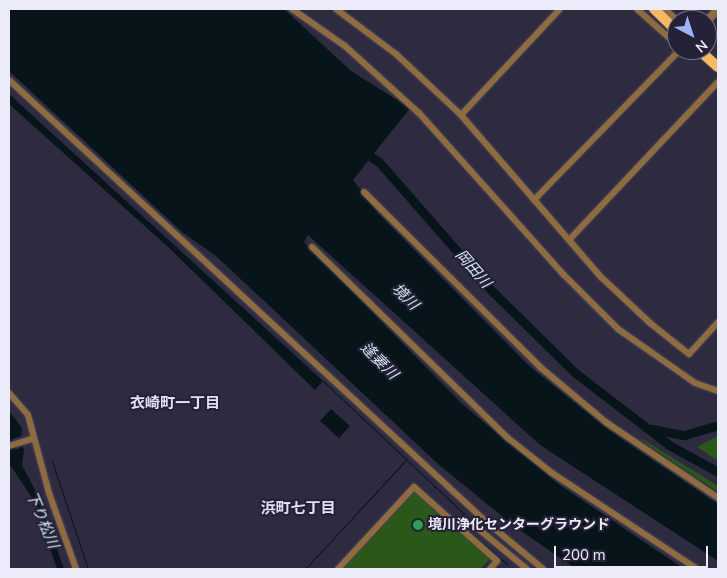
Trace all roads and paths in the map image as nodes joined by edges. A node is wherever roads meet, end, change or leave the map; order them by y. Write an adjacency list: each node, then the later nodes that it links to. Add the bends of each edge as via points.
1 (292, 9): 17 (street, via 345,46 419,113 564,275 618,329 695,383)
2 (336, 9): 11 (street, via 396,54)
3 (560, 9): 11 (street)
4 (637, 9): 7 (street)
5 (654, 9): 6 (highway)
6 (667, 21)
7 (667, 36)
8 (670, 60): 13 (street)
9 (9, 80): 22 (street)
10 (718, 82): 14 (street)
11 (461, 115): 13 (street)
12 (364, 192): 21 (street, via 540,367 607,423)
13 (534, 200): 14 (street)
14 (569, 240): 16 (street, via 622,299 689,354)
15 (312, 247): 28 (street, via 508,438 552,474)
16 (718, 322)
17 (718, 390)
18 (9, 393): 19 (street, via 28,415)
19 (30, 439): 20 (street); 23 (street)
20 (9, 446)
21 (718, 498)
22 (483, 519): 26 (street, via 476,527); 27 (street)
23 (76, 569)
24 (338, 569): 25 (street, via 414,487 497,562)
25 (490, 569)
26 (527, 569)
27 (543, 569)
28 (697, 569)

